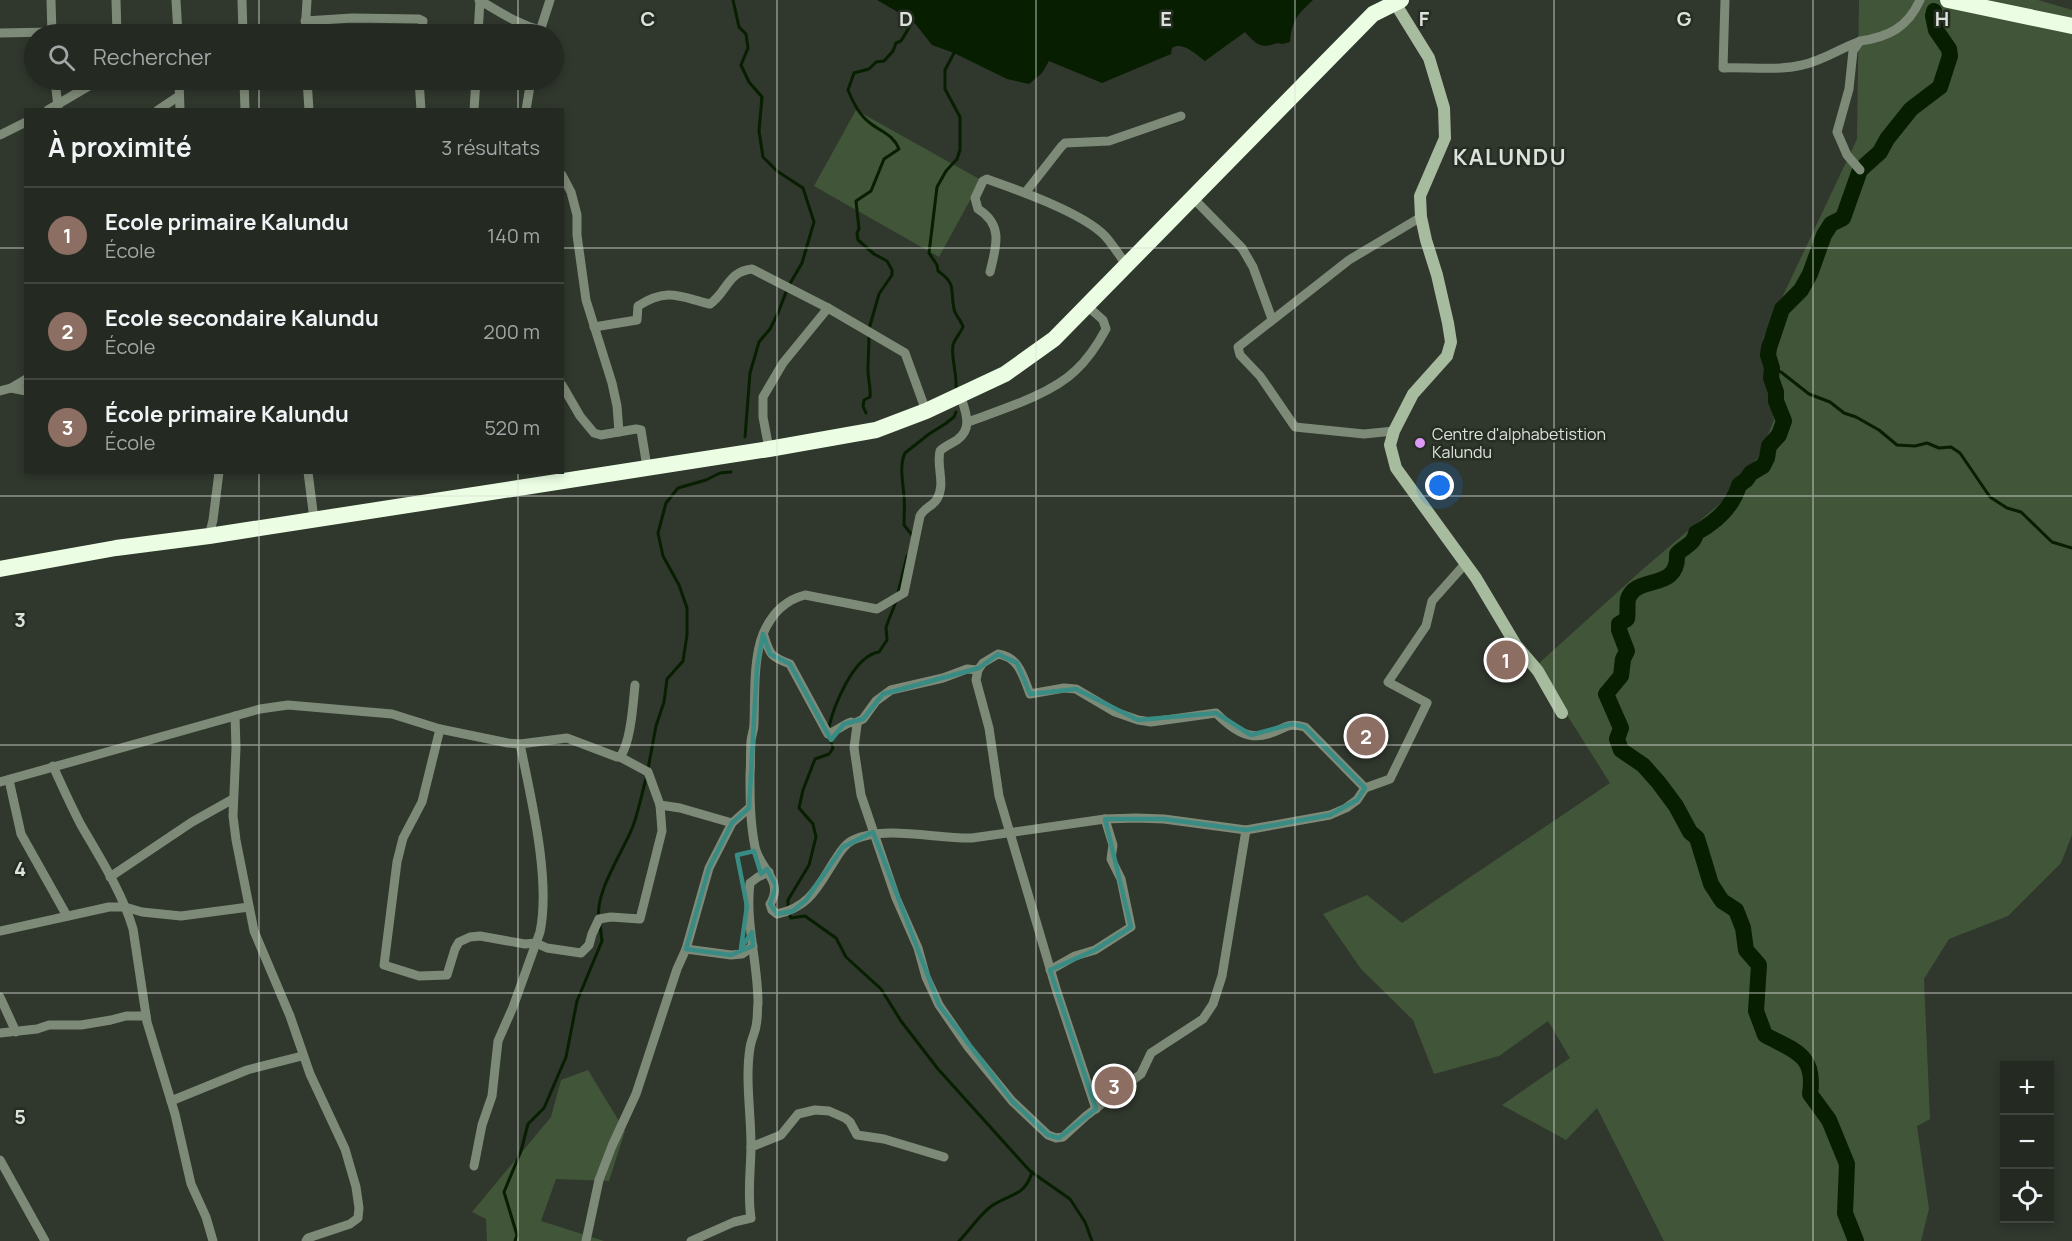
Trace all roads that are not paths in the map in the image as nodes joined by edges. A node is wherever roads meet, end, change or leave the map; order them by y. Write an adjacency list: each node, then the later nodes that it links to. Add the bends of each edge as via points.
1 (51, 0): 13 (street)
2 (116, 0): 14 (street)
3 (176, 0): 15 (street)
4 (242, 0): 16 (street)
5 (307, 0): 12 (street)
6 (479, 0): 18 (street); 19 (street)
7 (550, 0): 20 (street)
8 (1725, 0): 24 (street, via 1724,68 1803,65)
9 (1920, 0): 24 (street, via 1913,15 1900,27 1878,38)
10 (1948, 0): 21 (highway)
11 (1398, 1): 48 (highway, via 1373,14); 49 (street, via 1429,58 1444,108 1445,138 1420,196)
12 (305, 21): 17 (street, via 419,19)
13 (51, 24)
14 (117, 24)
15 (177, 24)
16 (243, 24)
17 (423, 24)
18 (478, 24)
19 (520, 24)
20 (542, 24)
21 (2072, 26)
22 (0, 33): 23 (street)
23 (24, 33)
24 (1860, 41): 45 (street, via 1853,51 1850,89 1837,132)
25 (57, 90): 34 (street)
26 (84, 90): 34 (street)
27 (179, 90): 33 (street)
28 (244, 90): 37 (street)
29 (308, 90): 38 (street)
30 (420, 90): 39 (street)
31 (475, 90): 40 (street)
32 (529, 90): 41 (street)
33 (179, 96): 35 (street); 36 (street)
34 (58, 107)
35 (161, 108)
36 (180, 108)
37 (245, 108)
38 (309, 108)
39 (421, 108)
40 (474, 108)
41 (526, 108)
42 (1181, 116): 47 (street, via 1108,141 1065,143)
43 (24, 123): 44 (street)
44 (0, 135)
45 (1860, 170)
46 (567, 191): 55 (street, via 577,215 585,300)
47 (1025, 193): 50 (street, via 1099,231); 51 (street, via 985,179 975,198 997,237)
48 (1193, 198): 50 (highway); 54 (street, via 1242,248)
49 (1421, 217): 54 (street, via 1349,260); 64 (street, via 1451,342 1447,356 1413,394)
50 (1127, 266): 52 (highway)
51 (990, 272)
52 (1086, 305): 61 (highway, via 1054,339 1026,360); 63 (street, via 1103,320 1106,329 1074,371 1028,398)
53 (828, 308): 55 (street, via 752,269 740,271 726,283 720,297 710,303 678,295 660,296 638,306 637,320); 62 (street, via 905,353); 66 (street, via 783,363 763,397)
54 (1272, 319): 64 (street, via 1238,347 1240,355 1260,376 1295,427 1364,434)
55 (594, 327): 65 (street, via 612,383)
56 (24, 380): 57 (street)
57 (11, 388): 59 (street); 60 (street)
58 (564, 388): 65 (street, via 594,433)
59 (0, 391)
60 (24, 391)
61 (960, 394): 62 (highway); 63 (street)
62 (926, 411): 66 (highway, via 876,430)
63 (968, 422): 74 (street, via 965,433 940,451 939,494 920,516 904,593 877,609 805,595 786,603)
64 (1394, 431): 72 (street, via 1390,445 1396,468)
65 (619, 432): 67 (street, via 641,430)
66 (770, 449): 67 (highway)
67 (647, 467): 70 (highway)
68 (219, 474): 71 (street)
69 (308, 474): 70 (street)
70 (314, 519): 71 (highway)
71 (208, 536): 73 (highway)
72 (1465, 564): 77 (street); 85 (street, via 1432,601 1426,626 1388,682 1427,703 1390,779)
73 (0, 569)
74 (763, 634): 79 (street, via 770,654 790,664 828,734 844,724); 88 (street, via 751,741)
75 (978, 670): 79 (street, via 967,669 891,690); 85 (street, via 990,657 1006,655 1017,663 1029,694 1076,689 1115,712 1143,721 1216,713 1235,729 1251,735 1267,734 1292,724 1305,727); 92 (street, via 976,680 989,728 999,796)
76 (635, 685): 82 (street, via 632,717)
77 (1562, 712)
78 (235, 716): 80 (street, via 288,705 392,714); 83 (street); 86 (street)
79 (855, 723): 93 (street, via 858,732 854,748 861,795)
80 (440, 729): 81 (street); 100 (street, via 422,802 403,838 397,862 384,965 419,976 447,975 459,942 470,937)
81 (520, 744): 82 (street, via 567,738); 100 (street, via 542,883 543,921)
82 (620, 757): 87 (street, via 648,772)
83 (53, 766): 84 (street); 95 (street)
84 (4, 781): 98 (street, via 21,834)
85 (1365, 788): 91 (street, via 1357,800 1330,815)
86 (233, 800): 95 (street, via 192,822); 97 (street)
87 (660, 805): 90 (street); 100 (street, via 662,831 640,919 599,919 589,945 581,953)
88 (749, 808): 90 (street); 94 (street, via 755,849)
89 (1105, 819): 91 (street, via 1164,819); 92 (street); 103 (street, via 1113,845 1111,859 1121,879 1131,927 1095,950)
90 (732, 823): 102 (street, via 709,868)
91 (1246, 830): 110 (street, via 1222,976 1213,1004 1203,1019 1151,1053 1141,1074)
92 (1011, 833): 93 (street, via 972,838); 103 (street)
93 (874, 835): 94 (street, via 843,847 816,889 793,911 777,914 772,910 776,886); 110 (street, via 926,977 939,1005 968,1047 1012,1101 1048,1135 1063,1137)
94 (769, 872): 101 (street, via 750,884 748,910)
95 (110, 877): 96 (street)
96 (125, 907): 97 (street, via 181,916); 98 (street); 105 (street, via 133,929)
97 (249, 907): 108 (street, via 261,950 290,1016)
98 (67, 916): 99 (street)
99 (0, 931)
100 (536, 944): 114 (street, via 498,1041 492,1096)
101 (753, 945): 102 (street, via 742,954 731,955); 111 (street, via 758,999 750,1047)
102 (686, 950): 118 (street, via 636,1094 599,1180)
103 (1050, 970): 110 (street)
104 (0, 997): 106 (street)
105 (146, 1016): 106 (street, via 81,1025 49,1024); 109 (street)
106 (16, 1032): 107 (street)
107 (0, 1033)
108 (302, 1056): 109 (street, via 247,1070); 117 (street, via 345,1149 358,1208 358,1218 350,1224)
109 (171, 1101): 116 (street, via 191,1184)
110 (1096, 1109)
111 (751, 1147): 112 (street, via 782,1135 798,1114 821,1110 845,1118 857,1135); 119 (street, via 751,1218)
112 (944, 1157)
113 (0, 1160): 115 (street)
114 (474, 1166)
115 (45, 1241)
116 (213, 1241)
117 (306, 1241)
118 (586, 1241)
119 (691, 1241)

